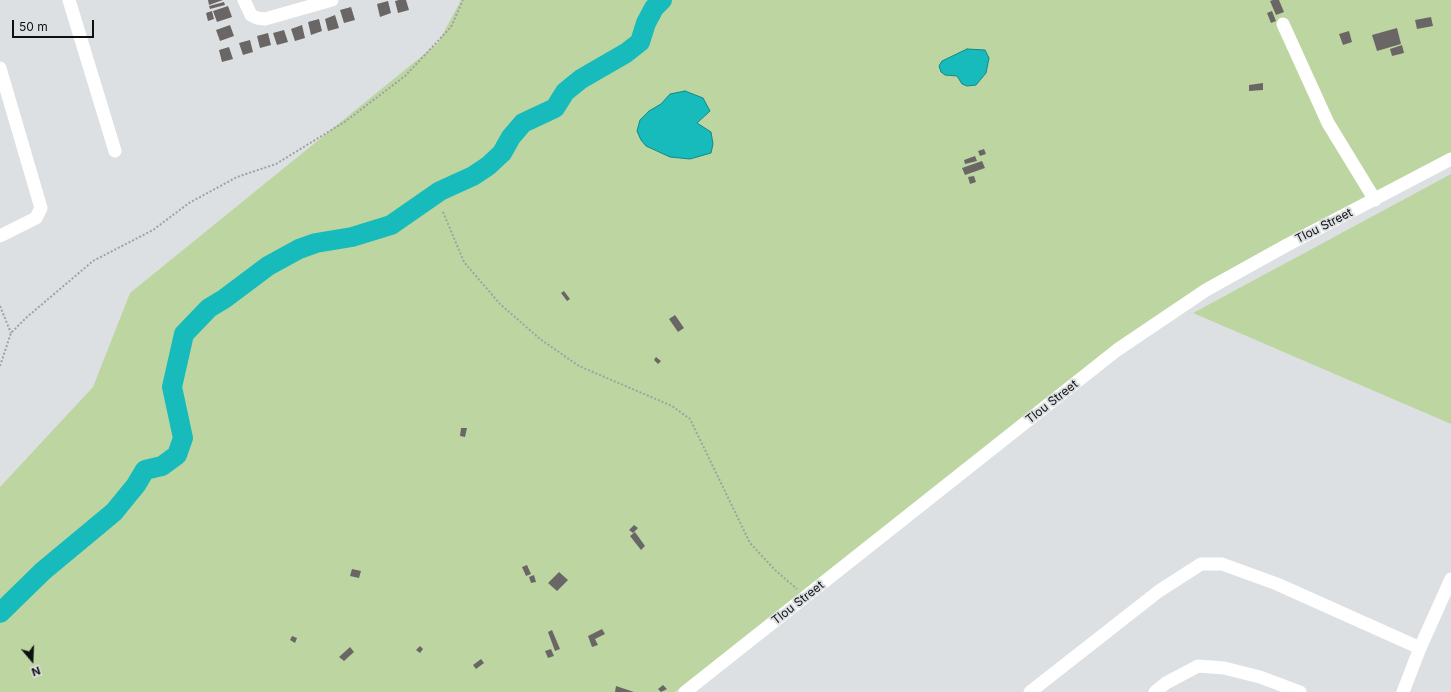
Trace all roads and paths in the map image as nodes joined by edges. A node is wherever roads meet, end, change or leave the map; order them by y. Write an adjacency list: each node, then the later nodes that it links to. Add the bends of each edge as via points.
1 (69, 0): 7 (street)
2 (244, 0): 3 (street, via 251,15 257,18)
3 (332, 0)
4 (463, 0): 13 (path, via 451,27 405,76 346,121 276,164 237,177 189,203 152,230 92,261)
5 (1283, 24): 9 (street, via 1328,122)
6 (0, 68): 11 (street, via 40,208 36,218)
7 (115, 150)
8 (1451, 159): 9 (street, Tlou Street)
9 (1375, 200): 16 (street, Tlou Street, via 1286,245 1206,290 1117,350)
10 (443, 212): 16 (path, via 464,262 500,304 540,339 579,366 672,406 690,419 750,543 775,570)
11 (0, 236)
12 (0, 306): 13 (path)
13 (11, 333): 14 (path)
14 (0, 366)
15 (1451, 578): 17 (street)
16 (806, 596): 18 (street, Tlou Street)
17 (1420, 648): 19 (street, via 1277,584 1222,564 1201,564 1159,591); 22 (street)
18 (685, 692)
19 (1030, 692)
20 (1155, 692): 21 (street, via 1166,683 1198,666 1224,668 1260,677)
21 (1300, 692)
22 (1403, 692)

